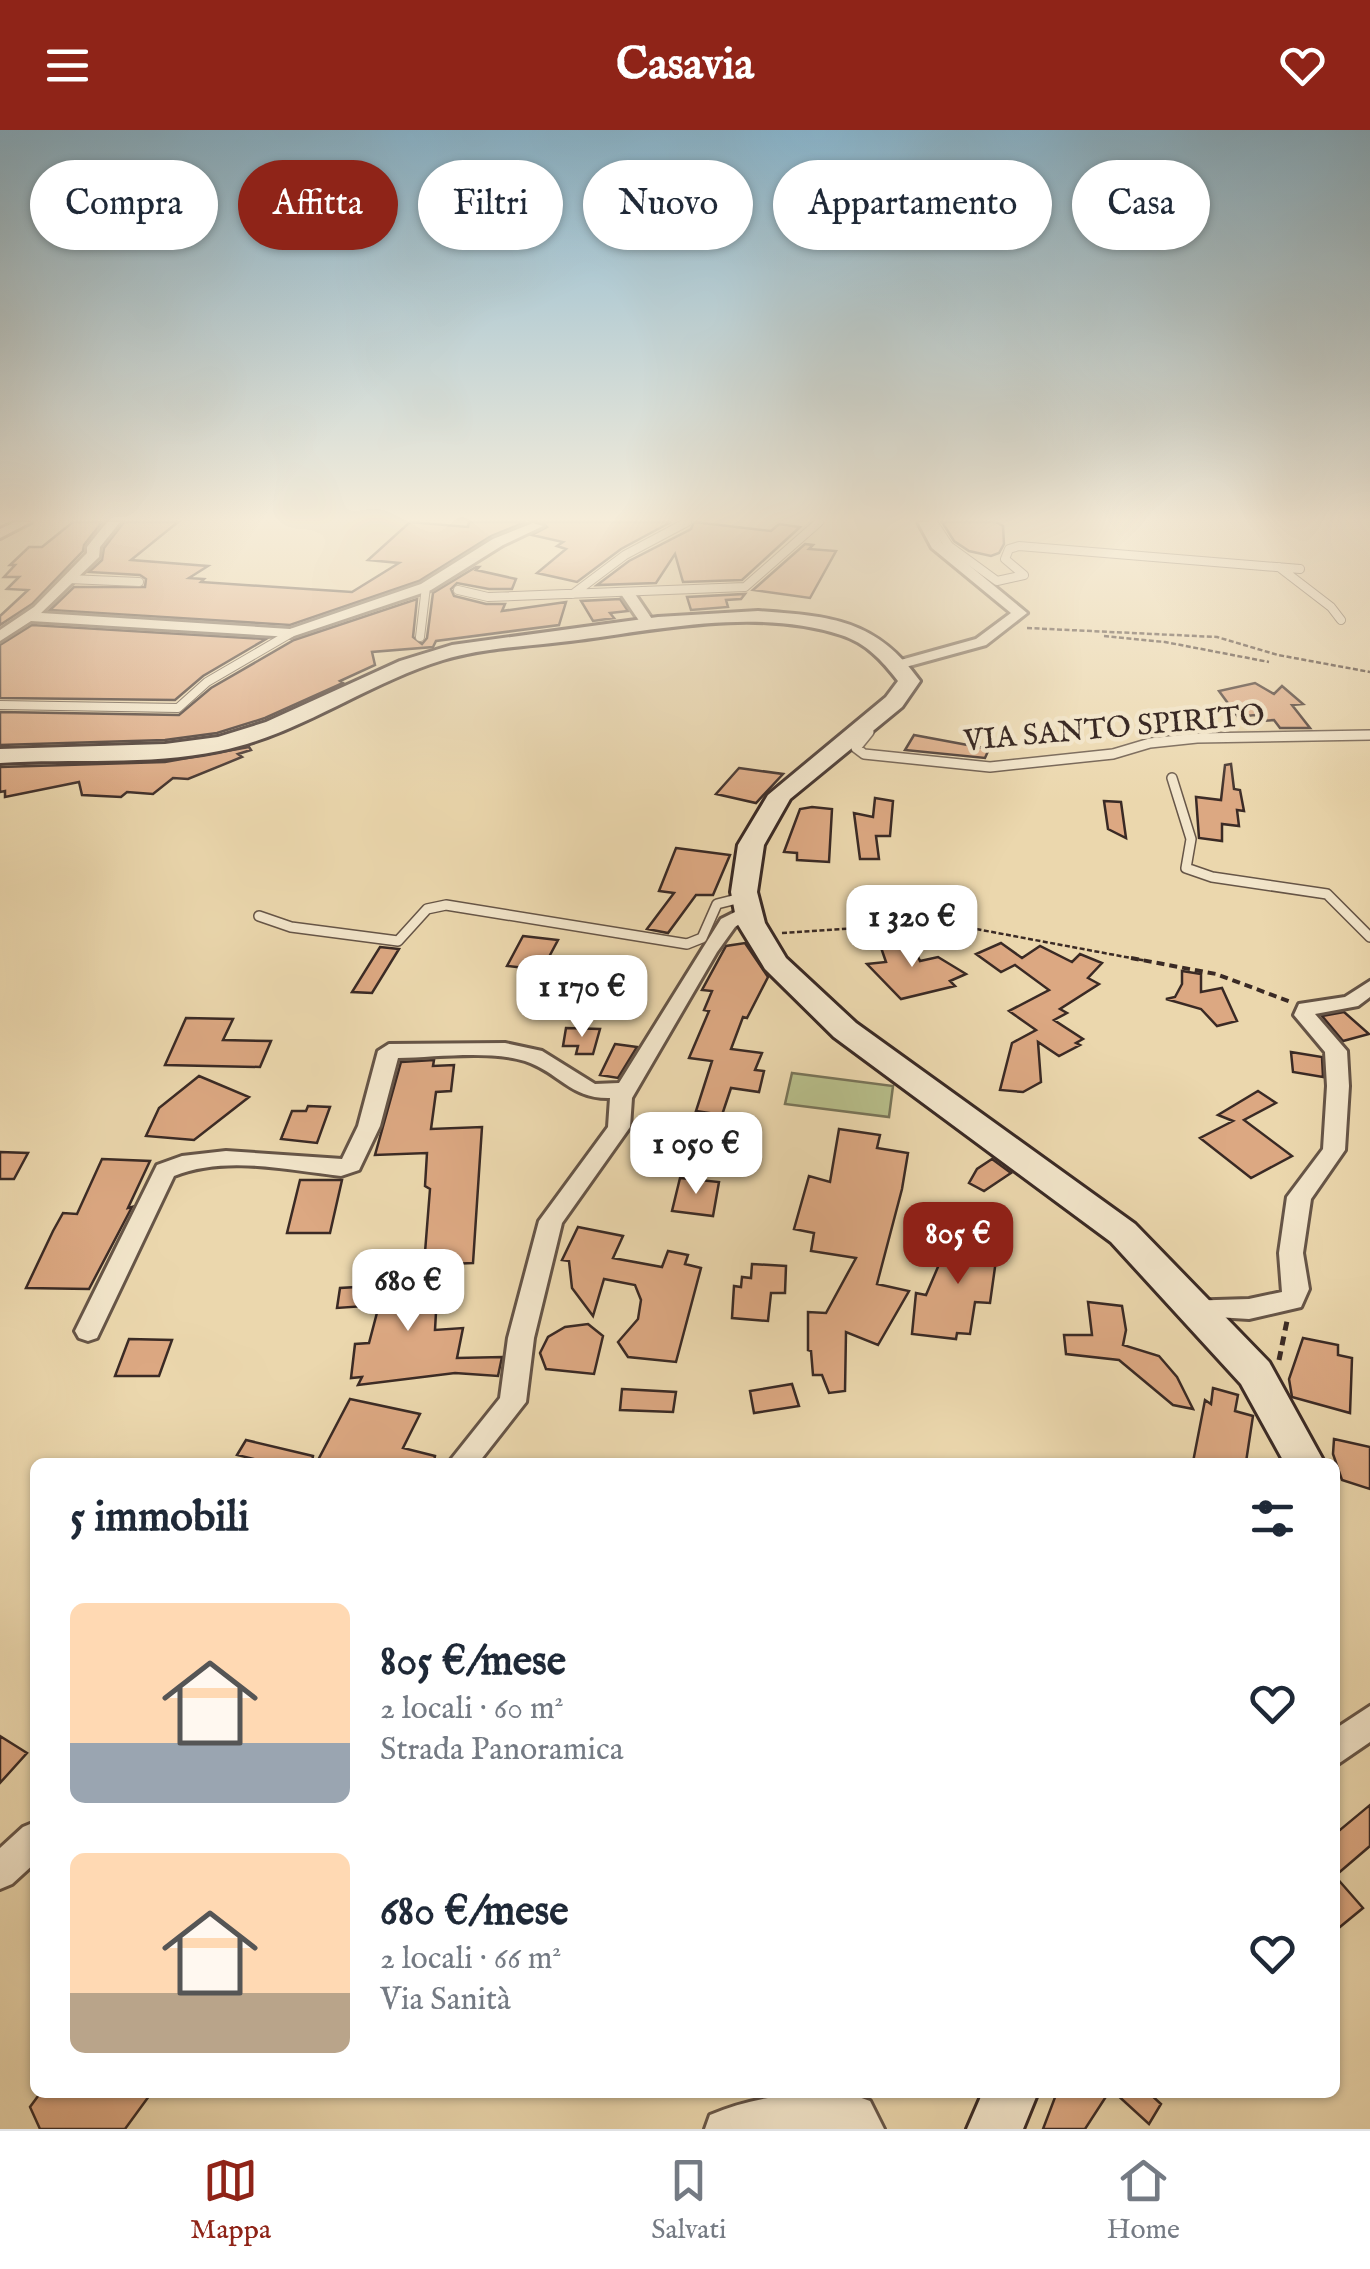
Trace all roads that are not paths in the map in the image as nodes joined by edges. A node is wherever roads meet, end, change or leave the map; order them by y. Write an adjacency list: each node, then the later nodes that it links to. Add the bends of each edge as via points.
1 (30, 615): 13 (street)
2 (75, 615): 12 (street)
3 (344, 615): 12 (street)
4 (423, 615): 14 (lane)
5 (642, 615): 11 (street)
6 (745, 615): 11 (main road)
7 (768, 615): 15 (main road, via 815,621 866,639)
8 (1018, 615): 15 (street, via 982,642)
9 (1337, 615): 10 (lane)
10 (1341, 620)
11 (649, 625): 19 (main road, via 436,655 221,744)
12 (292, 633): 17 (lane, via 207,682 178,708)
13 (0, 637)
14 (420, 637)
15 (902, 664): 16 (main road, via 909,680)
16 (892, 703): 18 (lane, VIA SANTO SPIRITO, via 891,715 856,748 864,754 990,767 1196,738); 21 (main road, via 780,794 751,845)
17 (0, 704)
18 (1370, 735)
19 (0, 756)
20 (1172, 778): 23 (lane, via 1191,840 1186,868 1328,894)
21 (750, 914): 22 (lane, via 716,904 702,938 686,944 446,906 427,909 398,941 291,927); 25 (street, via 728,923 708,951); 26 (main road, via 775,963 845,1030 1122,1233)
22 (259, 916)
23 (1370, 937)
24 (1370, 986): 26 (street, via 1351,1002 1306,1012 1336,1052 1334,1150 1299,1197 1291,1254 1296,1289 1288,1302)
25 (626, 1090): 27 (street, via 591,1091 534,1056 505,1050 388,1051 369,1126 351,1164 221,1160 165,1172); 28 (street, via 619,1127 551,1221 521,1338 513,1402)
26 (1193, 1308): 29 (main road, via 1255,1373)
27 (88, 1331)
28 (467, 1458)
29 (1302, 1458)
30 (1370, 1722): 31 (street)
31 (1340, 1746)
32 (30, 1844): 33 (street)
33 (0, 1872)
34 (1009, 2098): 37 (main road)
35 (724, 2129): 36 (street, via 826,2113 856,2116)
36 (865, 2129)
37 (996, 2129)

